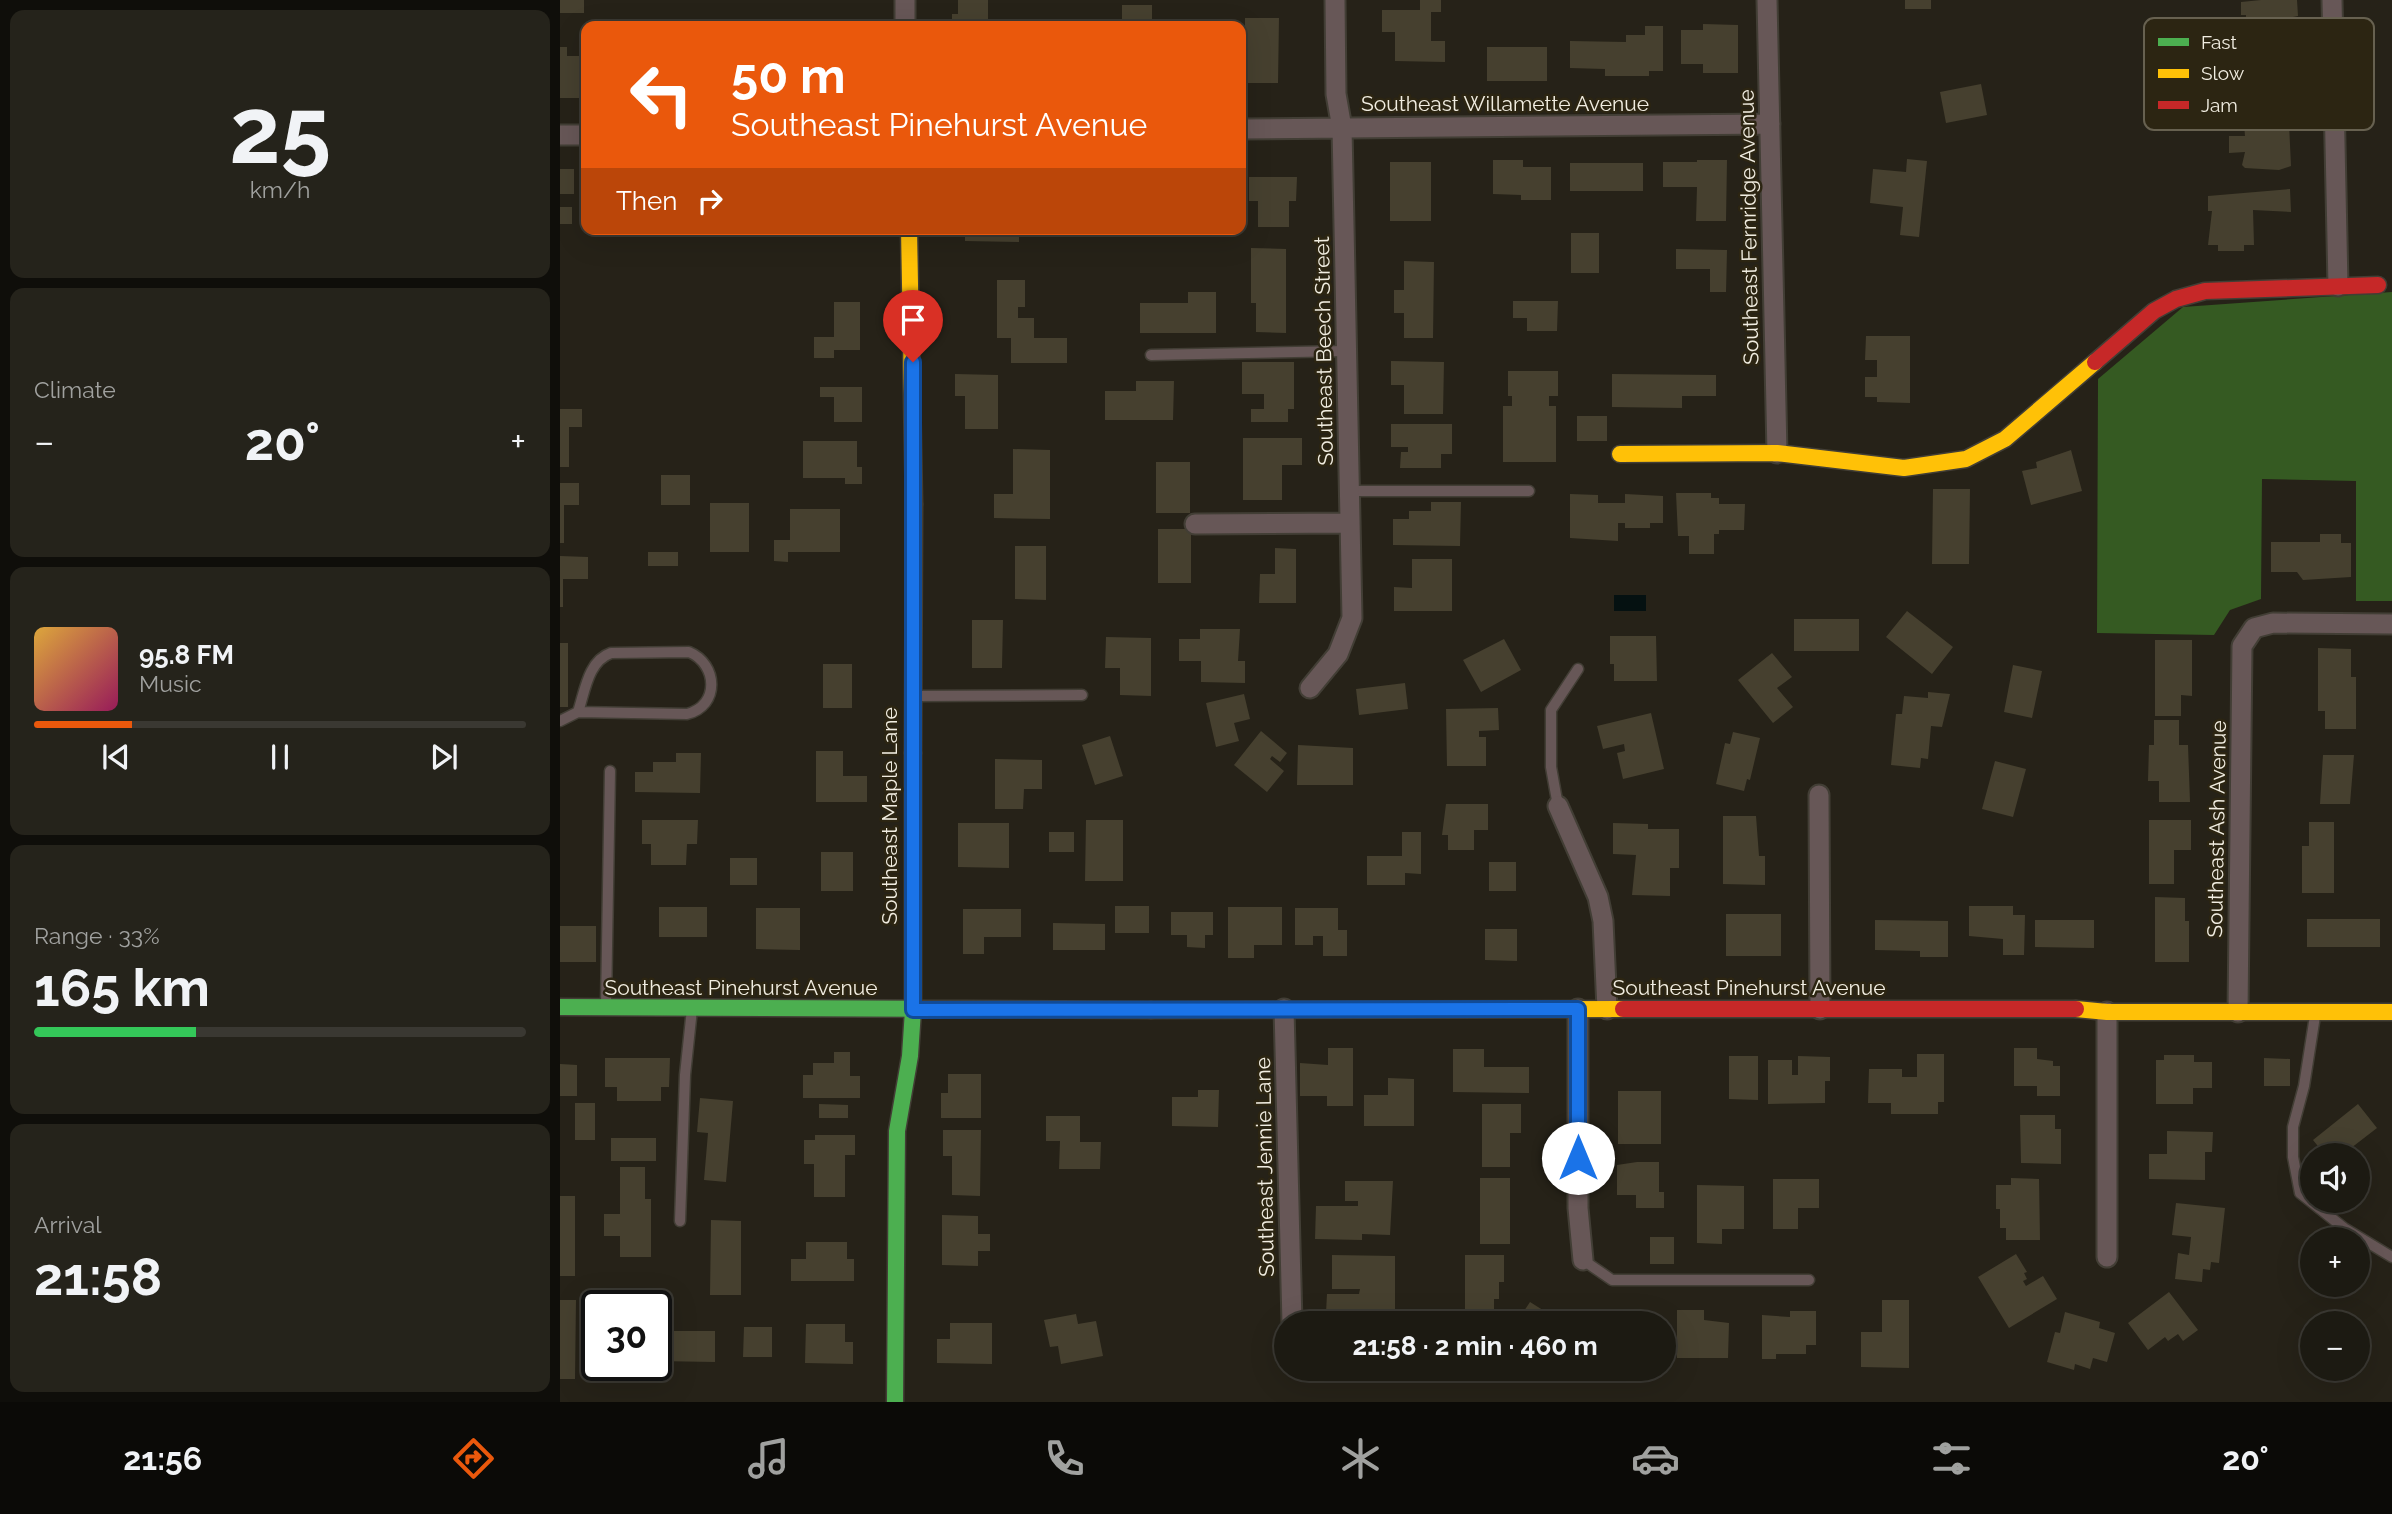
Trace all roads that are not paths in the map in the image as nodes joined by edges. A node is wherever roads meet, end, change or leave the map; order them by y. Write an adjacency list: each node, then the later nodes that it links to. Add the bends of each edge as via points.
1 (905, 0): 6 (street)
2 (1335, 0): 8 (street, Southeast Beech Street, via 1336,94)
3 (1767, 0): 7 (street, Southeast Fernridge Avenue)
4 (2332, 0): 5 (street)
5 (2332, 18)
6 (905, 21)
7 (1770, 124): 8 (street, Southeast Willamette Avenue); 18 (street, Southeast Fernridge Avenue)
8 (1342, 128): 9 (street, Southeast Willamette Avenue); 16 (street, Southeast Beech Street)
9 (1246, 129)
10 (2335, 130): 15 (street)
11 (560, 135): 12 (street)
12 (581, 135)
13 (909, 235): 28 (street, Southeast Maple Lane, via 914,388)
14 (2385, 284): 15 (street)
15 (2338, 286): 18 (street, via 2205,291 2176,299 2154,311 2005,439 1966,459 1904,468)
16 (1346, 351): 17 (lane); 20 (street, Southeast Beech Street)
17 (1151, 355)
18 (1777, 453): 19 (street)
19 (1620, 454)
20 (1349, 491): 21 (lane); 22 (street, Southeast Beech Street)
21 (1530, 491)
22 (1350, 523): 23 (street); 26 (street, Southeast Beech Street, via 1352,618 1338,654)
23 (1195, 524)
24 (2392, 624): 43 (street, Southeast Ash Avenue, via 2273,623 2254,628 2242,646)
25 (1578, 668): 33 (lane, via 1551,710 1551,767)
26 (1310, 688)
27 (1083, 695): 28 (lane)
28 (913, 696): 41 (street, Southeast Maple Lane)
29 (578, 712): 29 (lane, via 700,711 711,687 709,670 701,657 690,652 611,653 600,657 594,666); 30 (lane)
30 (560, 721)
31 (610, 771): 35 (lane)
32 (1819, 795): 40 (street)
33 (1558, 806): 39 (street, via 1598,897)
34 (560, 1007): 35 (street, Southeast Pinehurst Avenue)
35 (606, 1008): 36 (street, Southeast Pinehurst Avenue)
36 (692, 1008): 41 (street, Southeast Pinehurst Avenue); 46 (lane)
37 (1284, 1009): 38 (street, Southeast Pinehurst Avenue); 41 (street, Southeast Pinehurst Avenue); 51 (street, Southeast Jennie Lane)
38 (1578, 1009): 39 (street, Southeast Pinehurst Avenue); 49 (street, via 1578,1208)
39 (1606, 1009): 40 (street, Southeast Pinehurst Avenue)
40 (1820, 1009): 42 (street, Southeast Pinehurst Avenue, via 2063,1008)
41 (913, 1010): 52 (street, Southeast Maple Lane, via 897,1130)
42 (2106, 1012): 43 (street, Southeast Pinehurst Avenue); 47 (street)
43 (2238, 1012): 44 (street, Southeast Pinehurst Avenue)
44 (2315, 1012): 45 (street, Southeast Pinehurst Avenue); 48 (lane, via 2293,1127 2300,1193)
45 (2392, 1012)
46 (680, 1221)
47 (2106, 1257)
48 (2392, 1258)
49 (1583, 1260): 50 (lane, via 1612,1280)
50 (1809, 1280)
51 (1292, 1311)
52 (895, 1402)

